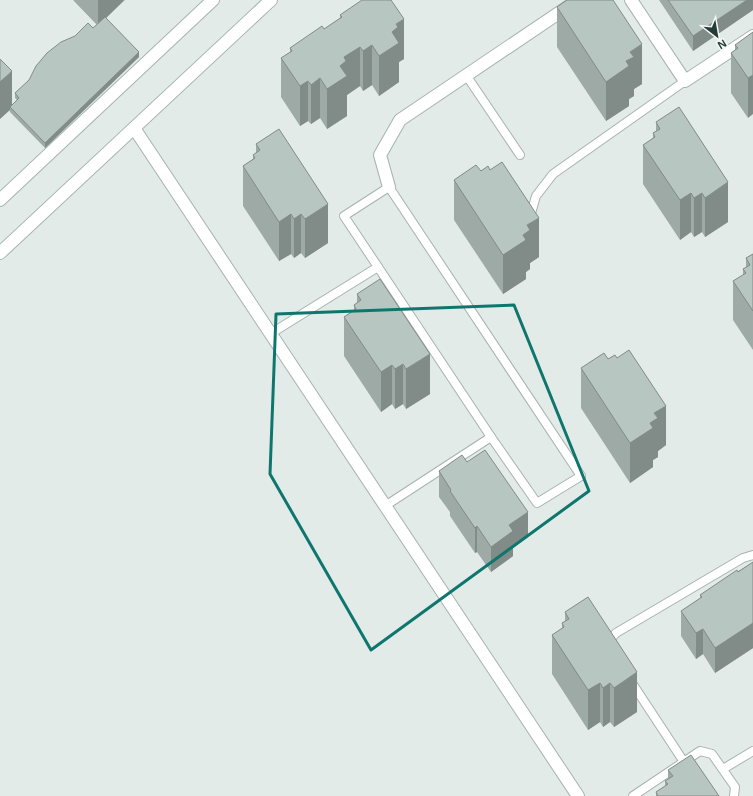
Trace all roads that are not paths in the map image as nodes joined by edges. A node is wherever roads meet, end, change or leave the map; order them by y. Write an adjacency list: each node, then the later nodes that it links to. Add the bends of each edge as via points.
1 (213, 0): 11 (street)
2 (271, 0): 8 (street)
3 (578, 0): 6 (street)
4 (631, 0): 7 (street)
5 (753, 36): 7 (street)
6 (466, 75): 9 (lane); 10 (street, via 400,120 380,155)
7 (685, 81): 12 (lane, via 553,174 536,196)
8 (134, 128): 13 (street); 15 (street)
9 (520, 155)
10 (389, 187): 14 (lane, via 344,216); 16 (lane, via 581,476 537,503)
11 (0, 200)
12 (530, 219)
13 (0, 253)
14 (378, 267): 15 (lane); 16 (lane)
15 (270, 334): 17 (street)
16 (491, 437): 17 (lane)
17 (385, 506): 24 (street)
18 (753, 555): 19 (lane, via 743,558 616,634 606,644)
19 (611, 650)
20 (628, 677): 22 (lane)
21 (753, 752): 23 (lane)
22 (684, 762): 23 (lane, via 700,751 712,754); 25 (lane)
23 (723, 769): 26 (lane, via 735,787)
24 (578, 796)
25 (633, 796)
26 (734, 796)

